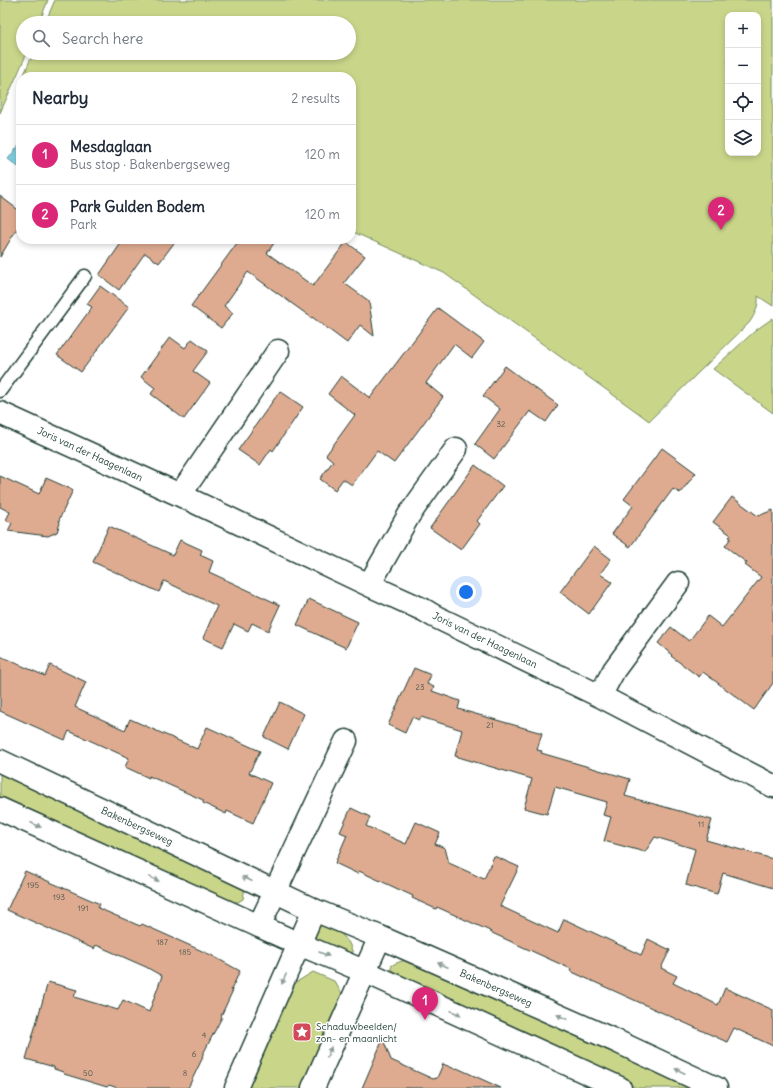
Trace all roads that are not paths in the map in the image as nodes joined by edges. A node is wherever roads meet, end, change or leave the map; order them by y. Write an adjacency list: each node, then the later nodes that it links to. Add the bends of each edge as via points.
1 (85, 276): 3 (lane)
2 (278, 351): 6 (street)
3 (0, 391)
4 (0, 413): 6 (street, Joris van der Haagenlaan)
5 (456, 449): 8 (street, via 409,516)
6 (180, 495): 8 (street, Joris van der Haagenlaan)
7 (678, 583): 9 (street, via 614,670)
8 (368, 585): 9 (street, Joris van der Haagenlaan)
9 (600, 696): 12 (street, Joris van der Haagenlaan)
10 (346, 741): 14 (street)
11 (0, 761): 14 (street, Bakenbergseweg, one-way to 11)
12 (773, 786)
13 (0, 809): 16 (street, one-way to 16)
14 (275, 892): 15 (street, Bakenbergseweg); 16 (street)
15 (314, 910): 17 (street, Bakenbergseweg); 18 (street)
16 (259, 926): 18 (street)
17 (380, 937): 19 (street); 23 (street, Bakenbergseweg, one-way to 17)
18 (299, 944): 19 (street, one-way to 19); 20 (street, one-way to 20)
19 (366, 972): 21 (street, one-way to 19); 22 (street, one-way to 22)
20 (236, 1088)
21 (313, 1088)
22 (620, 1088)
23 (716, 1088)

